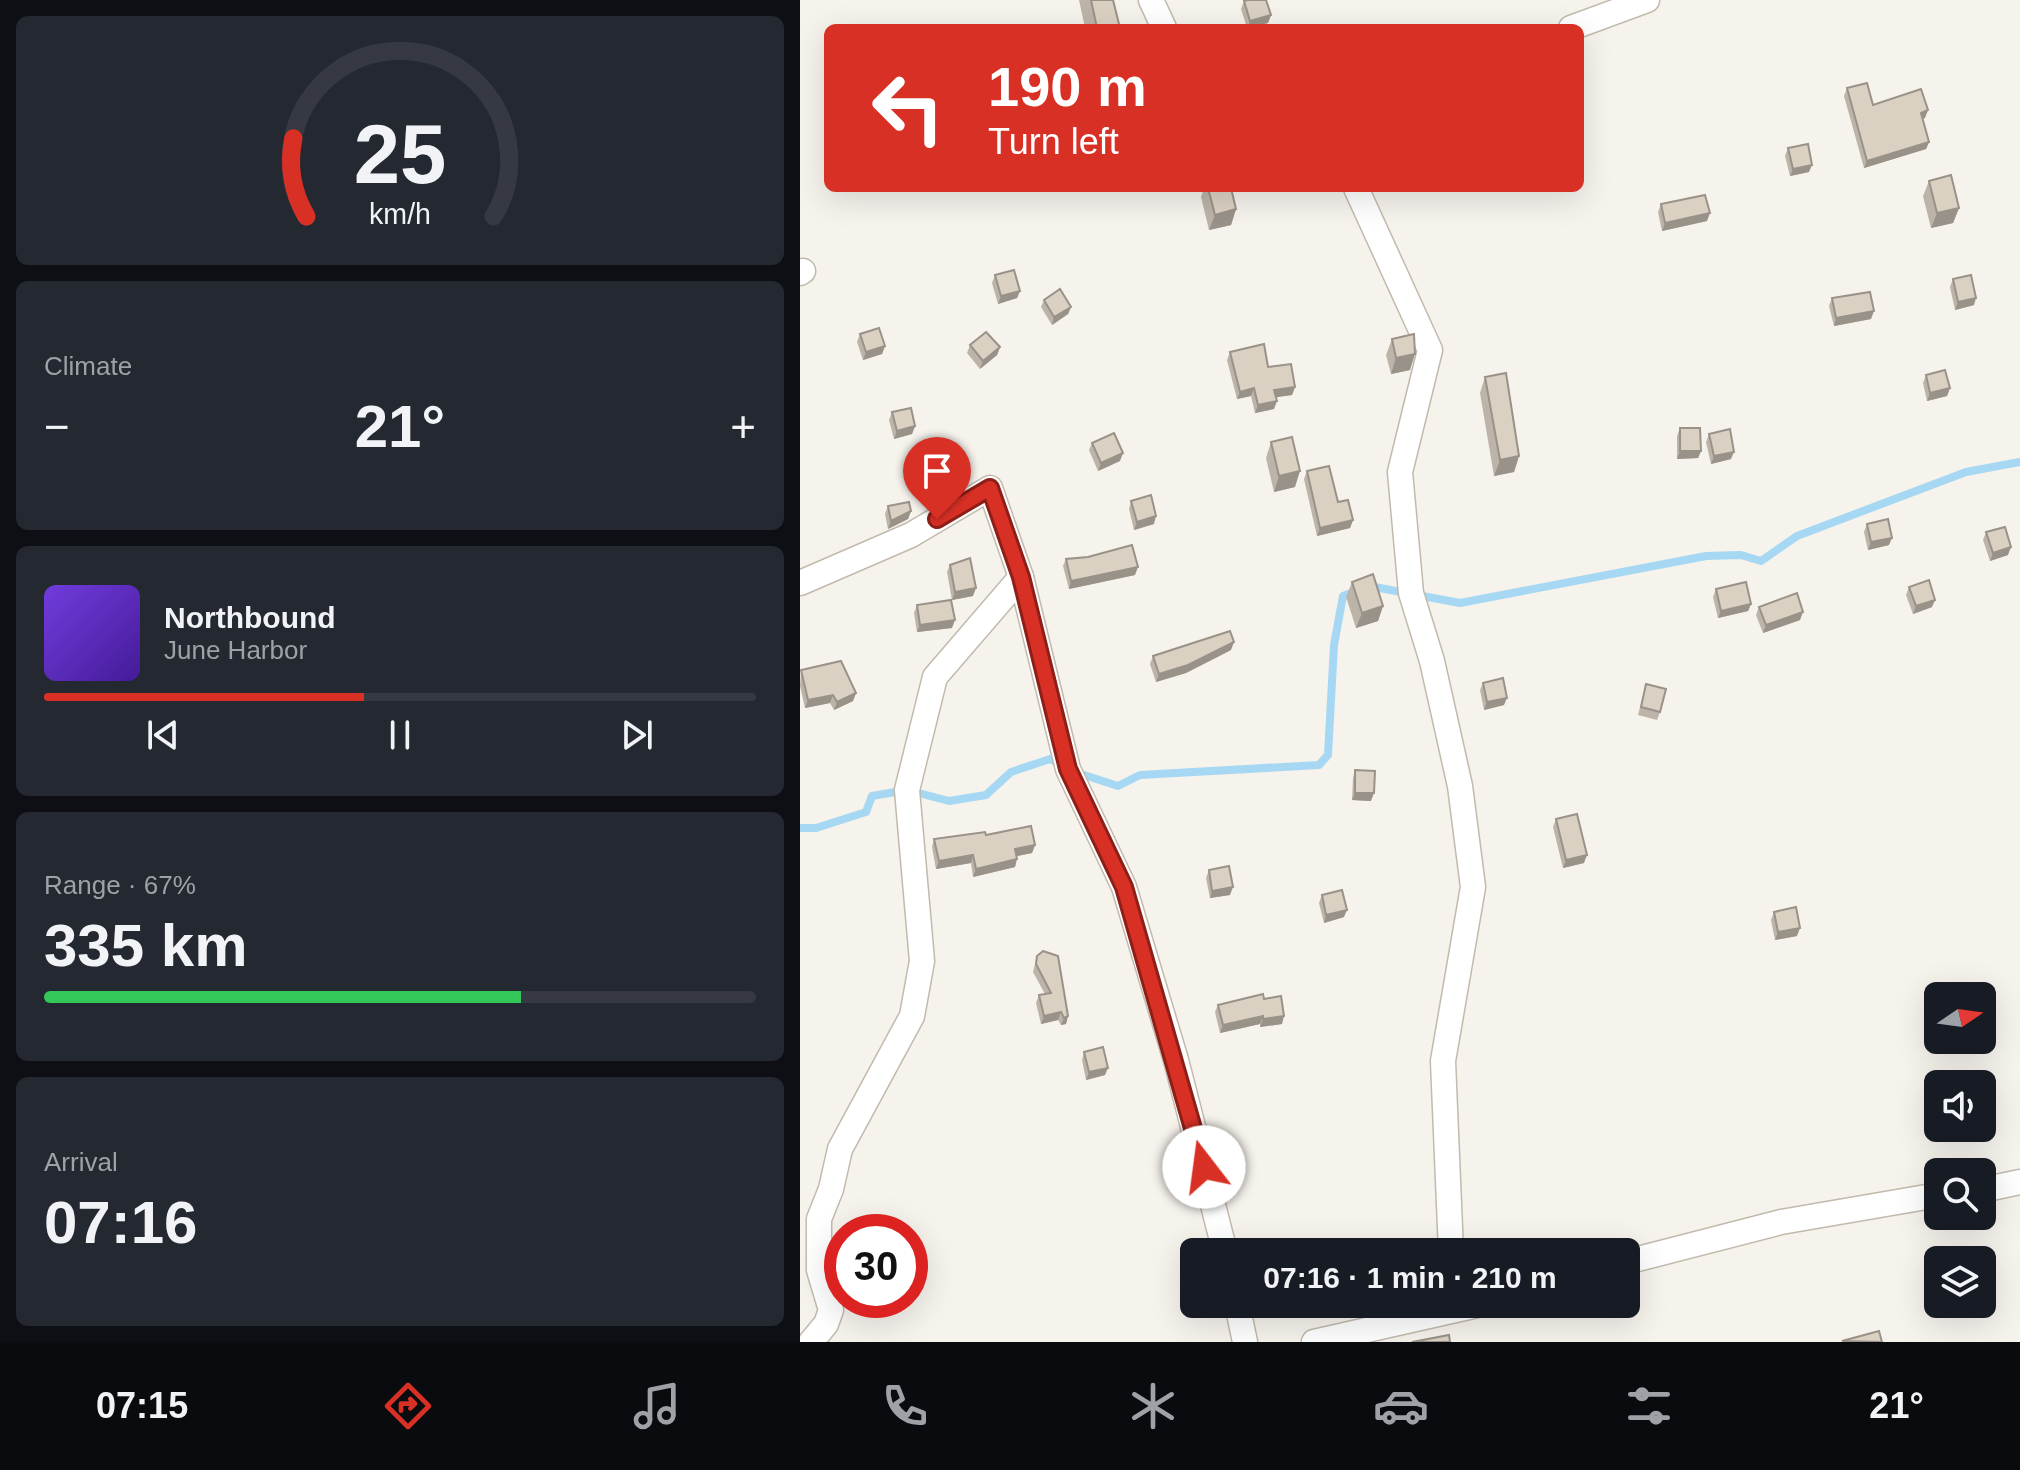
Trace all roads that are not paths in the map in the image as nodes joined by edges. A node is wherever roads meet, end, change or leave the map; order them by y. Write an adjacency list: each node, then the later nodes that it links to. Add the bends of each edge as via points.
1 (1151, 0): 3 (street)
2 (1647, 0): 4 (street)
3 (1162, 24)
4 (1582, 24)
5 (1358, 192): 12 (street, via 1430,350 1400,472 1411,593 1460,786 1473,887 1443,1061)
6 (1021, 577): 7 (street, via 990,488 911,535); 11 (street, via 1068,769 1124,887); 14 (street, via 935,677 907,790 922,961 912,1016 840,1149)
7 (800, 583)
8 (2020, 1182): 9 (street)
9 (1996, 1187)
10 (1924, 1197): 13 (street, via 1781,1222)
11 (1221, 1238)
12 (1450, 1238)
13 (1640, 1258)
14 (810, 1263): 17 (street, via 831,1310)
15 (1240, 1318): 18 (street)
16 (1409, 1318): 19 (street)
17 (811, 1342)
18 (1245, 1342)
19 (1314, 1342)

